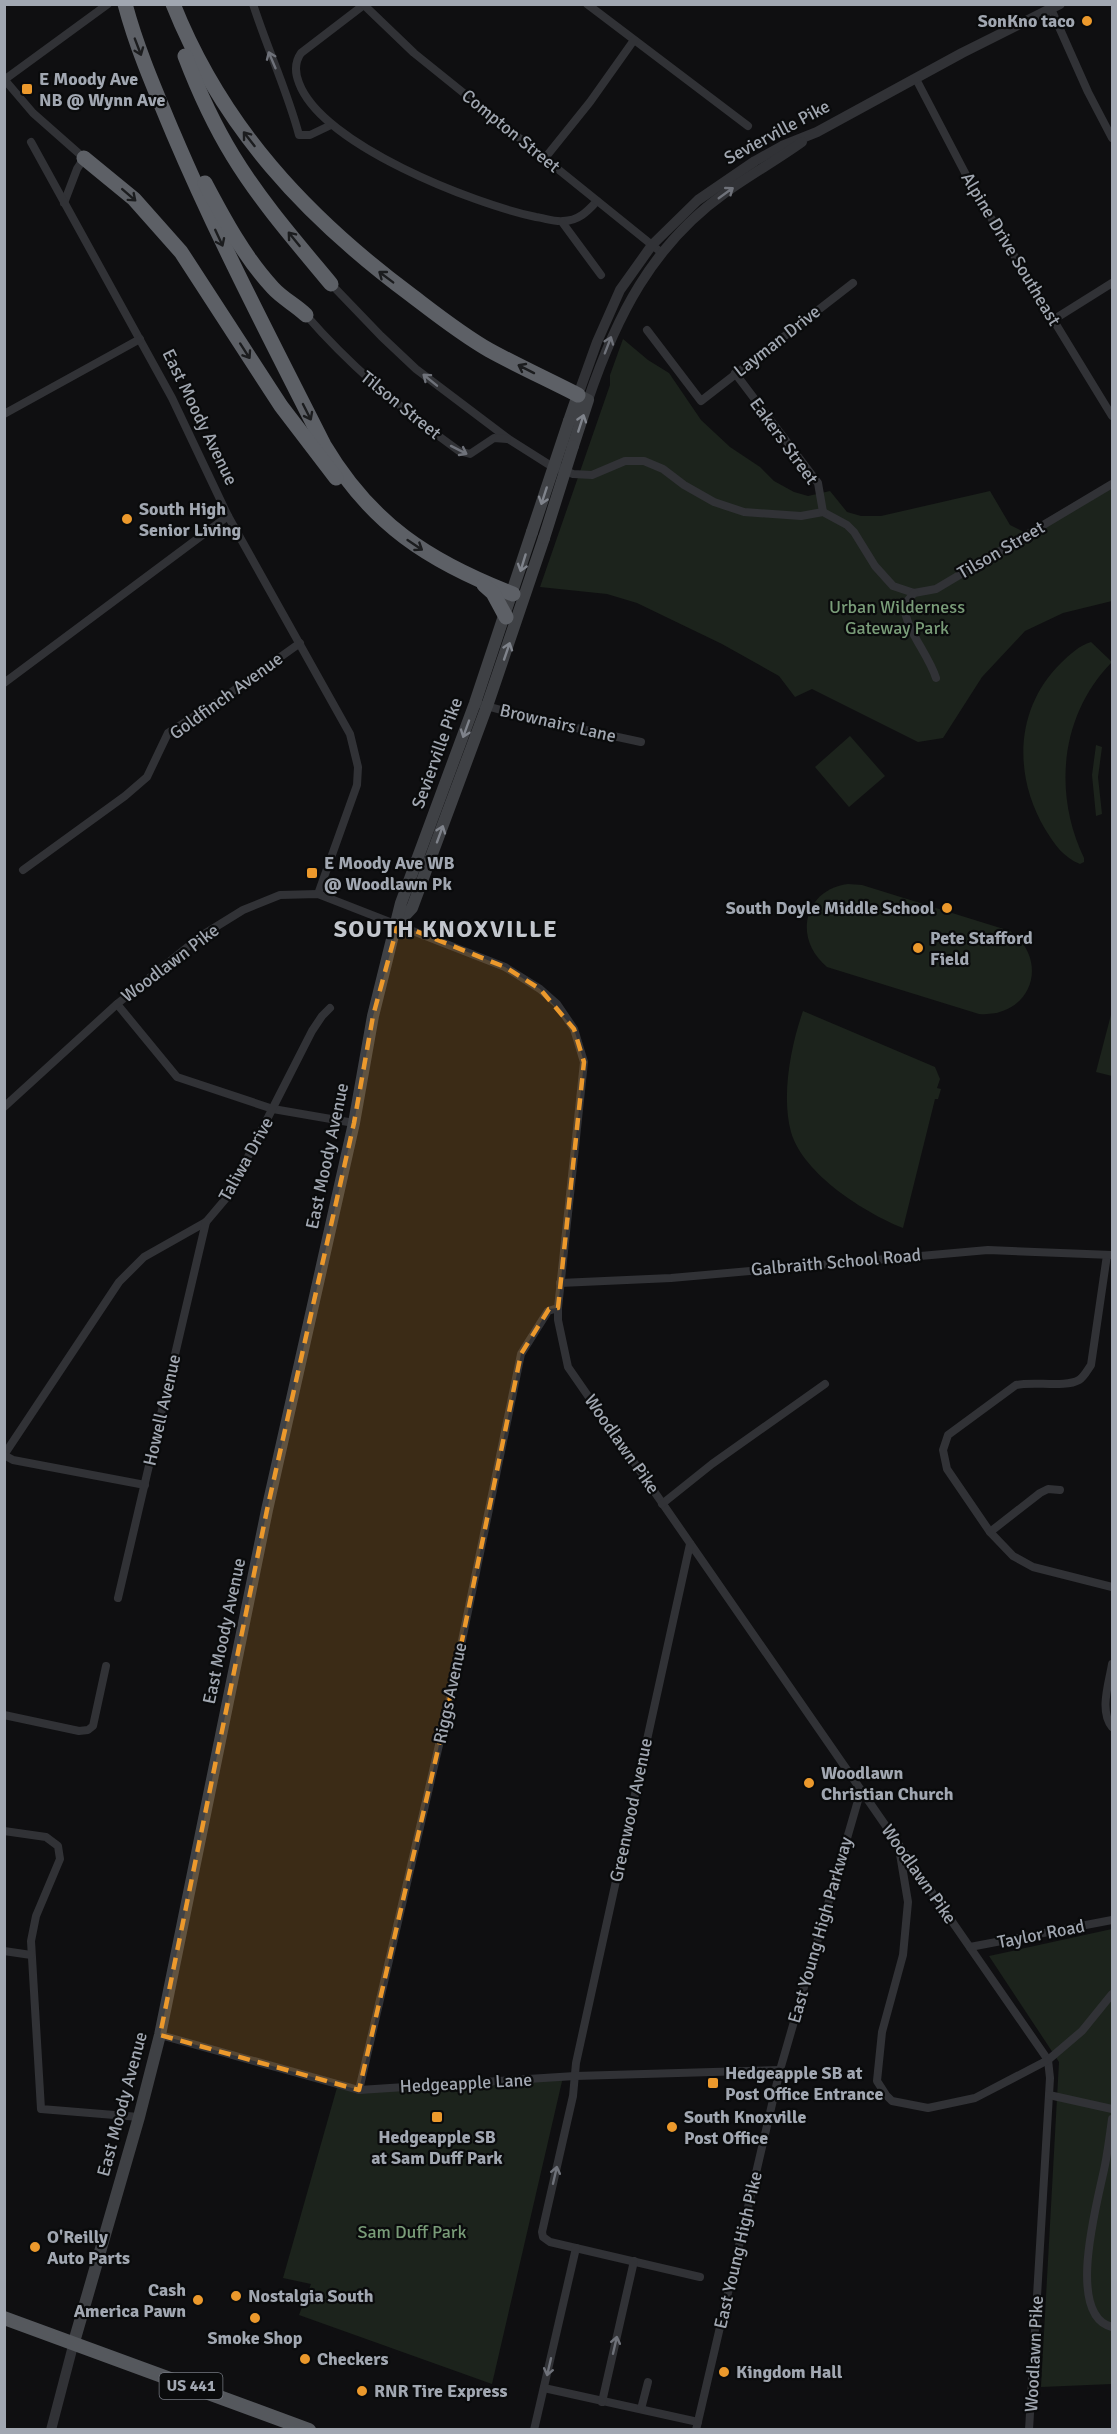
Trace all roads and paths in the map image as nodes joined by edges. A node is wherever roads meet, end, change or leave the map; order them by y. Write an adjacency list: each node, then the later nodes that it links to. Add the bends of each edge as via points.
1 (108, 4): 10 (street)
2 (124, 4): 11 (highway, one-way to 11)
3 (171, 4): 27 (highway, one-way to 3, via 270,210 232,155 190,68 176,33); 33 (highway, one-way to 3, via 462,333 329,229 231,117 203,72)
4 (253, 4): 12 (street, one-way to 4, via 310,135 299,135)
5 (588, 4): 8 (street)
6 (364, 5): 12 (street, via 301,53 296,62 296,75 306,98); 18 (street, Compton Street, via 414,53)
7 (1054, 6): 9 (street, Sevierville Pike); 15 (street, via 1088,92)
8 (634, 40): 13 (street); 18 (street)
9 (916, 79): 14 (street, Sevierville Pike); 29 (street, Alpine Drive Southeast, via 974,190)
10 (5, 80): 17 (street, via 33,112)
11 (154, 88): 28 (highway, via 237,239 273,288); 40 (highway, one-way to 40, via 219,237 319,435 340,471)
12 (331, 125): 21 (street, via 399,167 451,191 518,213)
13 (748, 126)
14 (817, 132): 22 (street, Sevierville Pike, via 782,146 718,185); 23 (street, Sevierville Pike, one-way to 14, via 706,208)
15 (1113, 138)
16 (32, 142): 20 (street, East Moody Avenue)
17 (84, 158): 20 (street); 40 (highway, one-way to 40, via 134,199 169,237 311,449 347,491)
18 (544, 158): 19 (street, Compton Street)
19 (597, 201): 21 (street, via 586,214); 22 (street, Compton Street)
20 (63, 202): 31 (street, East Moody Avenue)
21 (562, 222): 24 (street)
22 (652, 245): 23 (street, Compton Street); 33 (street, Sevierville Pike, via 620,290 606,318)
23 (662, 253): 33 (street, Sevierville Pike, one-way to 23, via 626,305)
24 (601, 275)
25 (853, 283): 32 (street, Layman Drive)
26 (1113, 283): 29 (street)
27 (331, 284): 36 (street, Tilson Street, one-way to 27, via 416,369)
28 (306, 315): 38 (street, Tilson Street, one-way to 38, via 379,390 459,451 473,453)
29 (1053, 320): 35 (street, Alpine Drive Southeast)
30 (647, 330): 32 (street, Layman Drive, via 701,401)
31 (140, 339): 34 (street); 42 (street, East Moody Avenue)
32 (735, 373): 41 (street, Eakers Street, via 818,483)
33 (583, 398): 43 (main road, Sevierville Pike, one-way to 33, bridge, via 573,446); 43 (main road, Sevierville Pike, one-way to 43, bridge, via 569,421)
34 (4, 414)
35 (1113, 416)
36 (483, 420): 37 (street, Tilson Street); 38 (street)
37 (510, 440): 38 (street, Tilson Street); 41 (street, Tilson Street, via 548,464 573,474 592,475 625,461 644,460 714,502 744,512 801,516)
38 (487, 441)
39 (1113, 484): 45 (street, Tilson Street, via 936,589)
40 (370, 508): 44 (highway, one-way to 44, via 418,547)
41 (823, 512): 45 (street, via 854,532 893,586)
42 (228, 516): 48 (street, East Moody Avenue); 50 (street)
43 (538, 535): 46 (main road, Sevierville Pike)
44 (469, 575): 46 (highway); 47 (highway, via 489,588)
45 (914, 593): 49 (street, via 904,605 905,618)
46 (519, 596): 47 (main road, Sevierville Pike); 51 (main road, Sevierville Pike, one-way to 46)
47 (506, 617): 51 (main road, Sevierville Pike)
48 (300, 643): 53 (street, Goldfinch Avenue, via 168,733 147,777); 54 (street, East Moody Avenue, via 350,734 358,766 355,795)
49 (936, 678)
50 (4, 683)
51 (481, 705): 52 (street, Brownairs Lane); 55 (main road, Sevierville Pike, via 401,903)
52 (641, 742)
53 (23, 870)
54 (318, 894): 55 (street, Woodlawn Pike); 56 (street, Woodlawn Pike, via 280,895 243,910 201,936)
55 (398, 924): 60 (main road, East Moody Avenue, via 373,1016); 63 (street, Woodlawn Pike, via 505,967 557,1004 574,1029 584,1062)
56 (117, 1004): 58 (street, Woodlawn Pike); 59 (street, via 177,1077)
57 (330, 1008): 59 (street, Taliwa Drive, via 312,1031)
58 (4, 1107)
59 (273, 1109): 60 (street); 61 (street, Taliwa Drive, via 228,1196)
60 (354, 1123): 86 (main road, East Moody Avenue, via 267,1510)
61 (206, 1222): 66 (street, Taliwa Drive, via 144,1257 119,1282); 67 (street, Howell Avenue)
62 (1110, 1255): 63 (street, Galbraith School Road, via 988,1250 671,1278); 70 (street, via 1091,1365 1080,1379 1016,1385 948,1435 943,1450 946,1469)
63 (560, 1283): 64 (street, Woodlawn Pike)
64 (558, 1308): 69 (street, Woodlawn Pike, via 568,1367); 90 (street, Riggs Avenue, via 548,1311 521,1354 452,1689)
65 (825, 1384): 69 (street)
66 (4, 1455): 67 (street, via 13,1460)
67 (145, 1485): 73 (street, Howell Avenue)
68 (1060, 1490): 70 (street, via 1040,1493)
69 (662, 1503): 71 (street, Woodlawn Pike)
70 (990, 1532): 72 (street, via 1013,1556 1033,1567)
71 (690, 1544): 78 (street, Woodlawn Pike); 89 (street, Greenwood Avenue)
72 (1113, 1587)
73 (118, 1598)
74 (1113, 1664): 77 (street, via 1106,1702 1107,1719)
75 (105, 1666): 76 (street, via 93,1726 88,1731)
76 (4, 1715)
77 (1113, 1728)
78 (861, 1790): 80 (street, Woodlawn Pike); 88 (street, East Young High Parkway)
79 (4, 1832): 84 (street, via 46,1837 58,1846 60,1859 36,1916)
80 (899, 1844): 82 (street, Woodlawn Pike); 87 (street, via 908,1902 903,1955 882,2032 878,2080 886,2095 892,2101 928,2108 975,2098)
81 (1113, 1920): 82 (street, Taylor Road)
82 (970, 1947): 87 (street, Woodlawn Pike)
83 (4, 1951): 84 (street)
84 (31, 1954): 93 (street, via 41,2109)
85 (1113, 1994): 87 (street, via 1082,2031)
86 (160, 2035): 90 (street, Hedgeapple Lane); 93 (main road, East Moody Avenue)
87 (1048, 2060): 91 (street, Woodlawn Pike)
88 (780, 2070): 89 (street, Hedgeapple Lane); 105 (street, East Young High Pike)
89 (575, 2076): 90 (street, Hedgeapple Lane); 95 (street, Greenwood Avenue, one-way to 89, via 550,2242 542,2232)
90 (359, 2090)
91 (1049, 2095): 92 (street); 109 (street, Woodlawn Pike)
92 (1113, 2109)
93 (139, 2117): 100 (main road, East Moody Avenue)
94 (1113, 2119): 99 (street, via 1087,2256 1088,2289 1095,2312)
95 (576, 2248): 96 (street); 102 (street, one-way to 102)
96 (634, 2261): 97 (street); 103 (street, one-way to 96)
97 (700, 2277)
98 (4, 2318): 100 (highway, US 441)
99 (1113, 2327)
100 (74, 2342): 106 (street); 107 (highway, US 441)
101 (648, 2382): 104 (street)
102 (544, 2388): 103 (street); 108 (street)
103 (602, 2402): 104 (street)
104 (640, 2409): 105 (street)
105 (697, 2426)
106 (51, 2430)
107 (309, 2430)
108 (534, 2430)
109 (1029, 2430)

